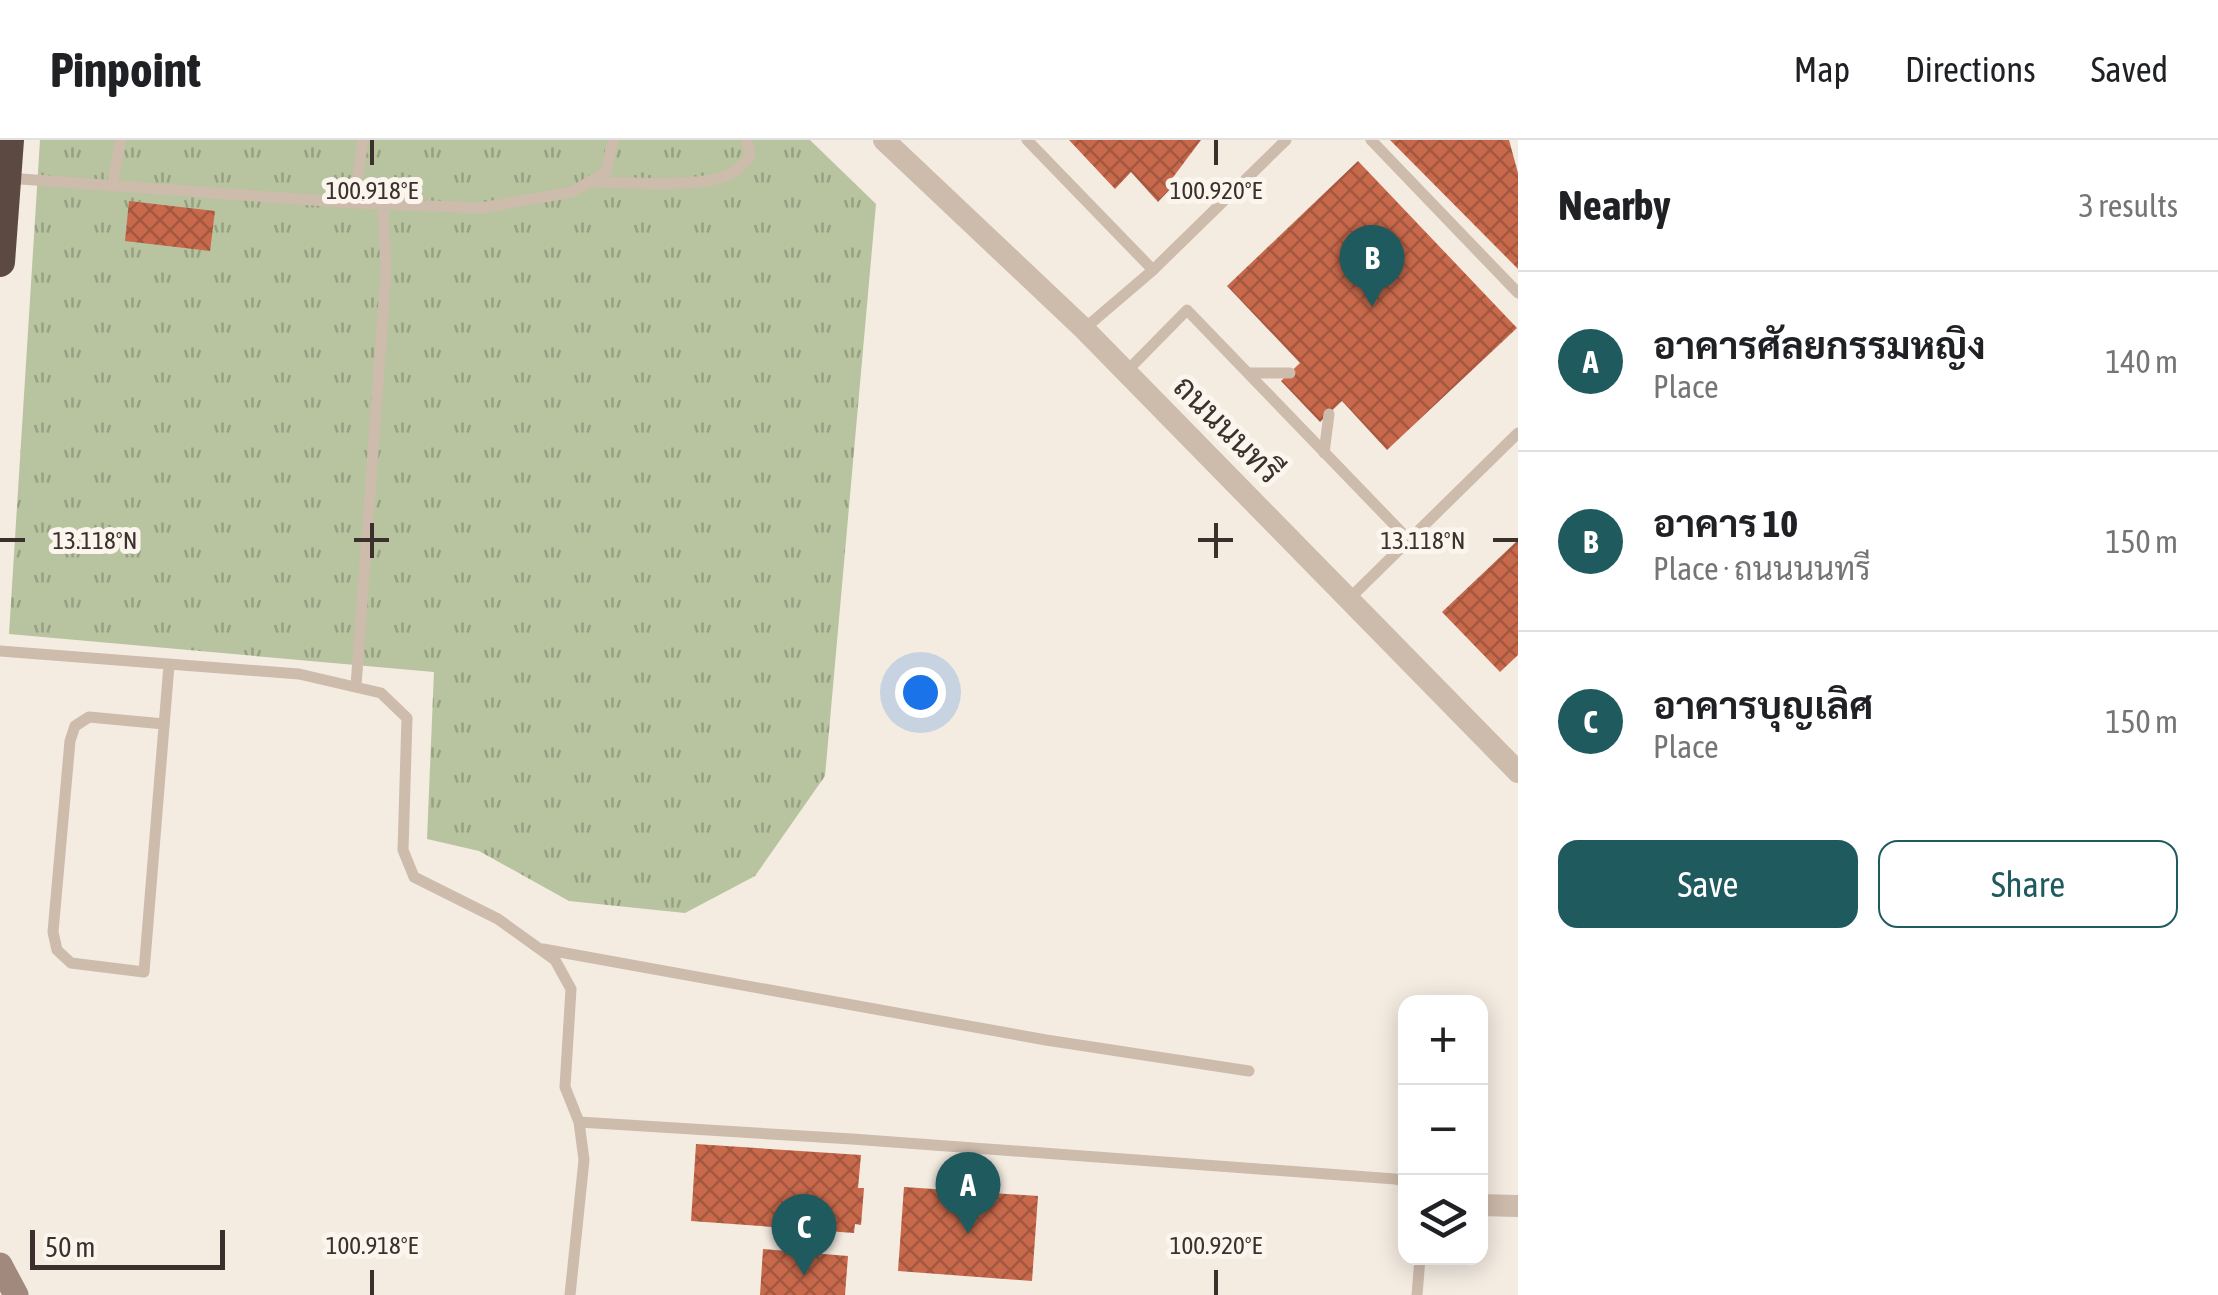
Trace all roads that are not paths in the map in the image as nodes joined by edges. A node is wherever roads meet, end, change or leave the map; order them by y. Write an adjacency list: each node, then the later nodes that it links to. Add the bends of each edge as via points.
1 (9, 140): 10 (highway)
2 (120, 140): 12 (lane)
3 (363, 140): 13 (lane)
4 (614, 140): 11 (lane, via 606,172)
5 (747, 140): 11 (lane, via 750,156 730,175 709,181)
6 (884, 140): 18 (street, ถนนนนทรี)
7 (1027, 140): 16 (lane)
8 (1286, 140): 16 (lane)
9 (1371, 140): 17 (lane)
10 (7, 178): 12 (lane); 15 (highway)
11 (589, 182): 14 (lane, via 572,192 481,208)
12 (112, 186): 13 (lane)
13 (354, 203): 14 (lane)
14 (383, 204): 29 (lane, via 386,273)
15 (0, 262)
16 (1153, 270): 18 (lane)
17 (1518, 293)
18 (1084, 330): 19 (street, ถนนนนทรี)
19 (1126, 372): 20 (lane, via 1187,310); 26 (street, ถนนนนทรี)
20 (1248, 373): 21 (lane); 24 (lane)
21 (1290, 373)
22 (1329, 414): 24 (lane)
23 (1518, 433): 25 (lane)
24 (1324, 452): 25 (lane)
25 (1408, 539): 26 (lane)
26 (1350, 598): 31 (street, ถนนนนทรี)
27 (0, 651): 28 (lane)
28 (169, 665): 29 (lane, via 299,674); 30 (lane)
29 (356, 686): 32 (lane, via 381,693 407,718 404,850 414,877)
30 (164, 724): 30 (lane, via 144,972 71,962 57,950 53,932 70,741 89,717)
31 (1518, 772)
32 (538, 949): 33 (lane); 34 (lane, via 554,960 572,989 565,1086)
33 (1249, 1071)
34 (580, 1122): 35 (lane); 41 (lane, via 584,1160)
35 (1398, 1181)
36 (1488, 1205): 37 (street)
37 (1518, 1206)
38 (0, 1264): 40 (street)
39 (1419, 1265): 42 (lane)
40 (16, 1295)
41 (570, 1295)
42 (1416, 1295)

